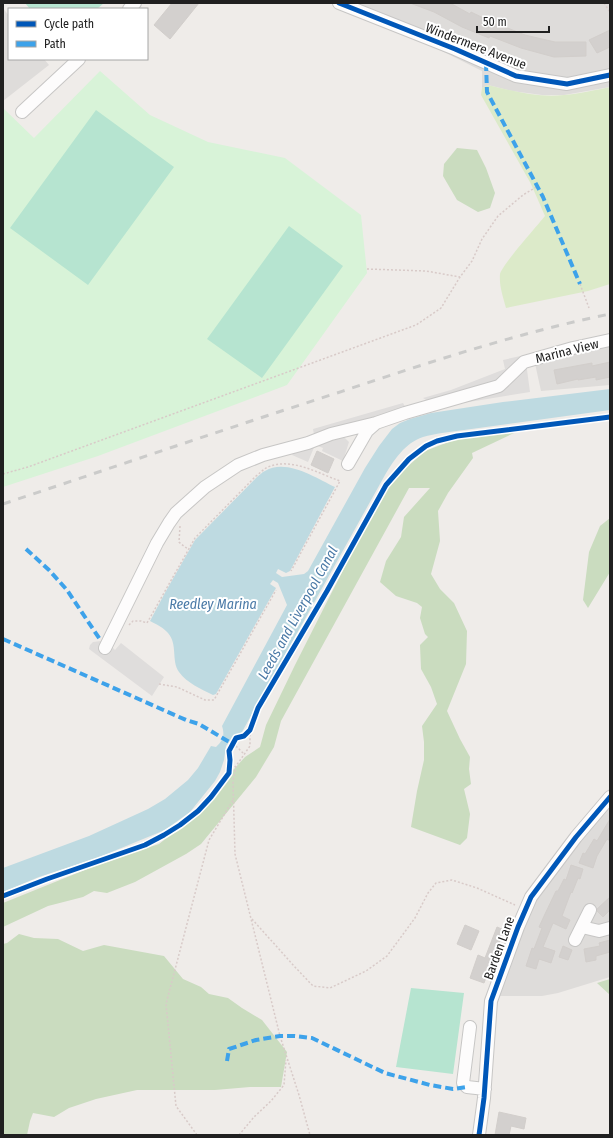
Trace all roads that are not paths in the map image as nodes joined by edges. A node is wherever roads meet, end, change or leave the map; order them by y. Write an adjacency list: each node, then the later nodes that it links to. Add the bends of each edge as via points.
1 (339, 3): 3 (street, Windermere Avenue, via 516,76 567,84)
2 (78, 60): 4 (street)
3 (610, 75)
4 (22, 112)
5 (610, 340): 6 (street, Marina View, via 524,362 499,386)
6 (376, 423): 7 (street, via 367,431); 8 (street, via 331,434 238,464 205,487 181,508 169,523)
7 (348, 464)
8 (105, 648)
9 (610, 797): 15 (street, Barden Lane, via 531,897 525,909 491,1001)
10 (590, 910): 11 (street)
11 (582, 926): 12 (street, via 599,931); 13 (street)
12 (610, 928)
13 (575, 940)
14 (470, 1027): 15 (street, via 463,1083 467,1087)
15 (485, 1089): 16 (street, Barden Lane)
16 (479, 1135)

